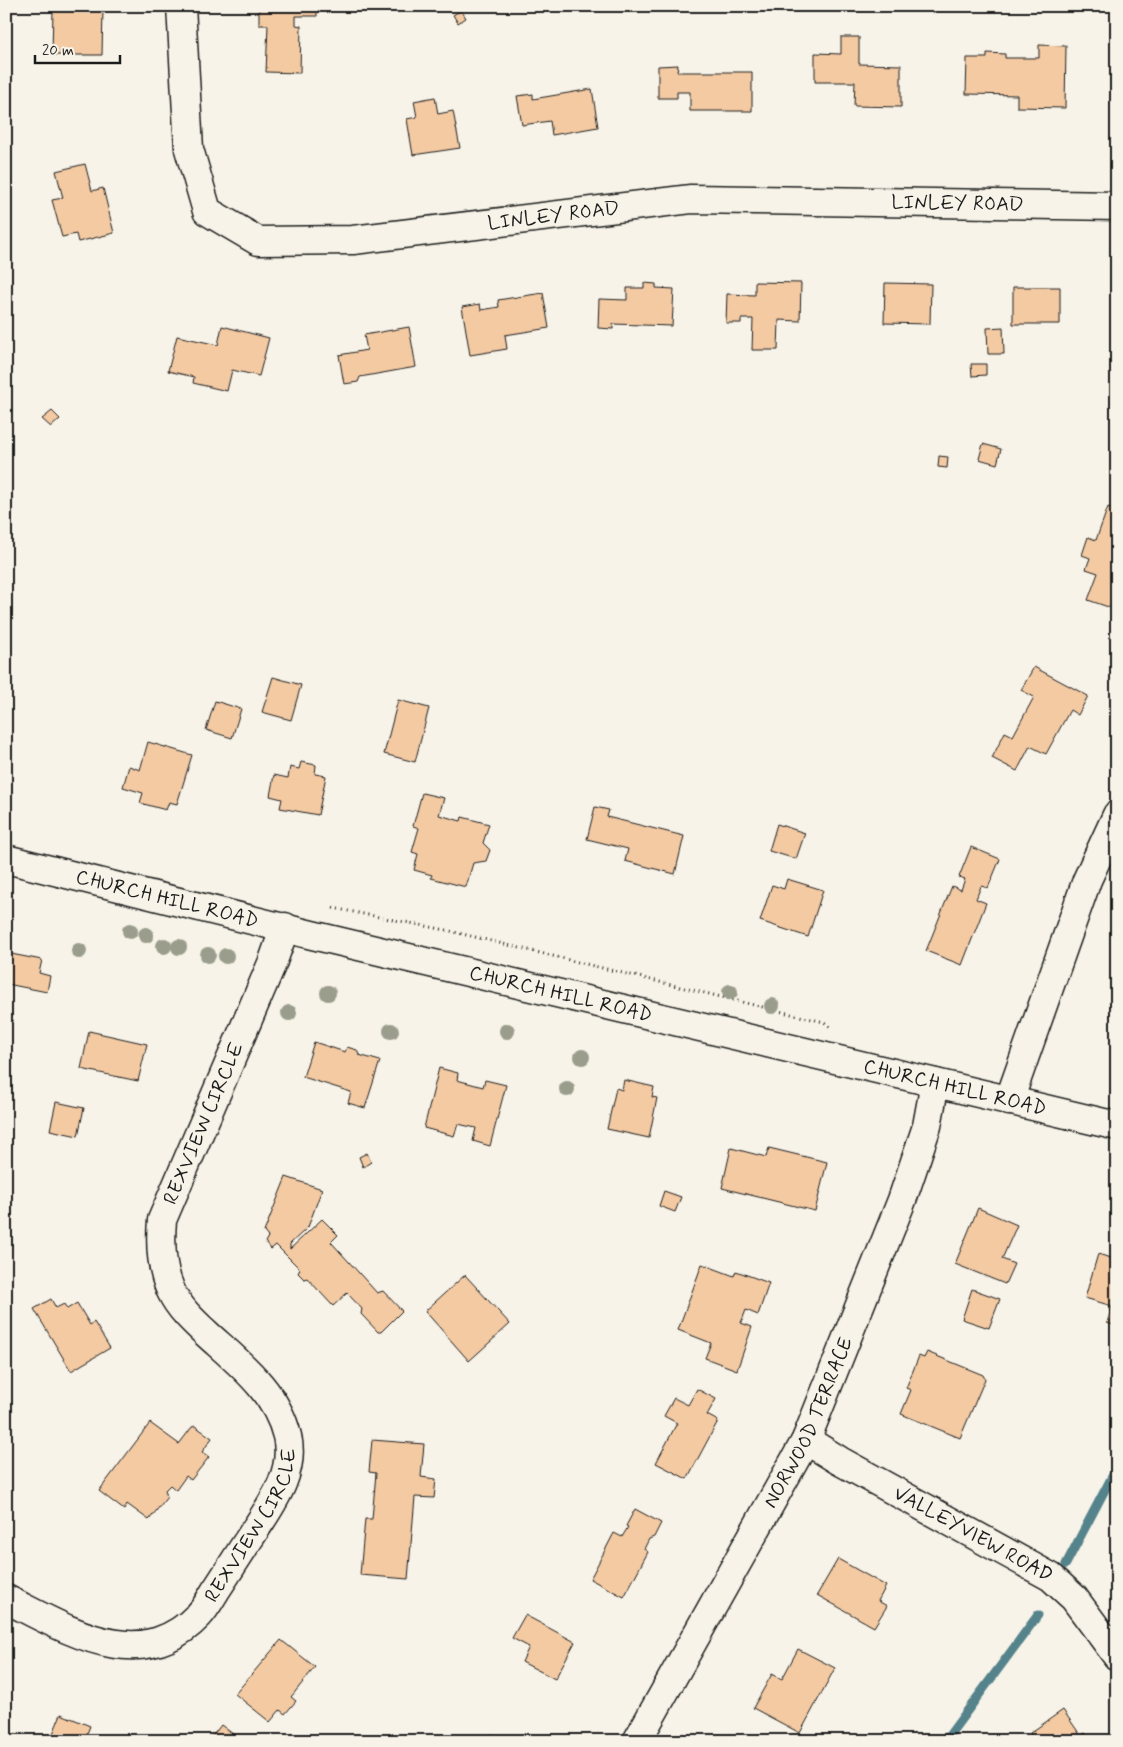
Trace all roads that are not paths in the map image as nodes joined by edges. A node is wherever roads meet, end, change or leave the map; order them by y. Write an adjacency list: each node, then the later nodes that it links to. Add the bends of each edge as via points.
1 (182, 6): 2 (street, LINLEY ROAD, via 189,149 207,211 258,242 352,240 691,199)
2 (1117, 206)
3 (1117, 815): 7 (street, via 1087,880)
4 (6, 859): 5 (street, CHURCH HILL ROAD)
5 (285, 928): 6 (street, CHURCH HILL ROAD); 10 (street, REXVIEW CIRCLE, via 162,1220 160,1241 171,1291 184,1311 271,1397 287,1438 288,1459 280,1490 201,1613 181,1631 168,1637 138,1645 98,1642)
6 (935, 1083): 7 (street, CHURCH HILL ROAD); 9 (street, NORWOOD TERRACE, via 926,1126 902,1200)
7 (1009, 1101): 8 (street, CHURCH HILL ROAD)
8 (1117, 1126)
9 (806, 1440): 11 (street, VALLEYVIEW ROAD, via 1051,1577 1074,1598); 12 (street, NORWOOD TERRACE)
10 (6, 1599)
11 (1117, 1656)
12 (637, 1741)

